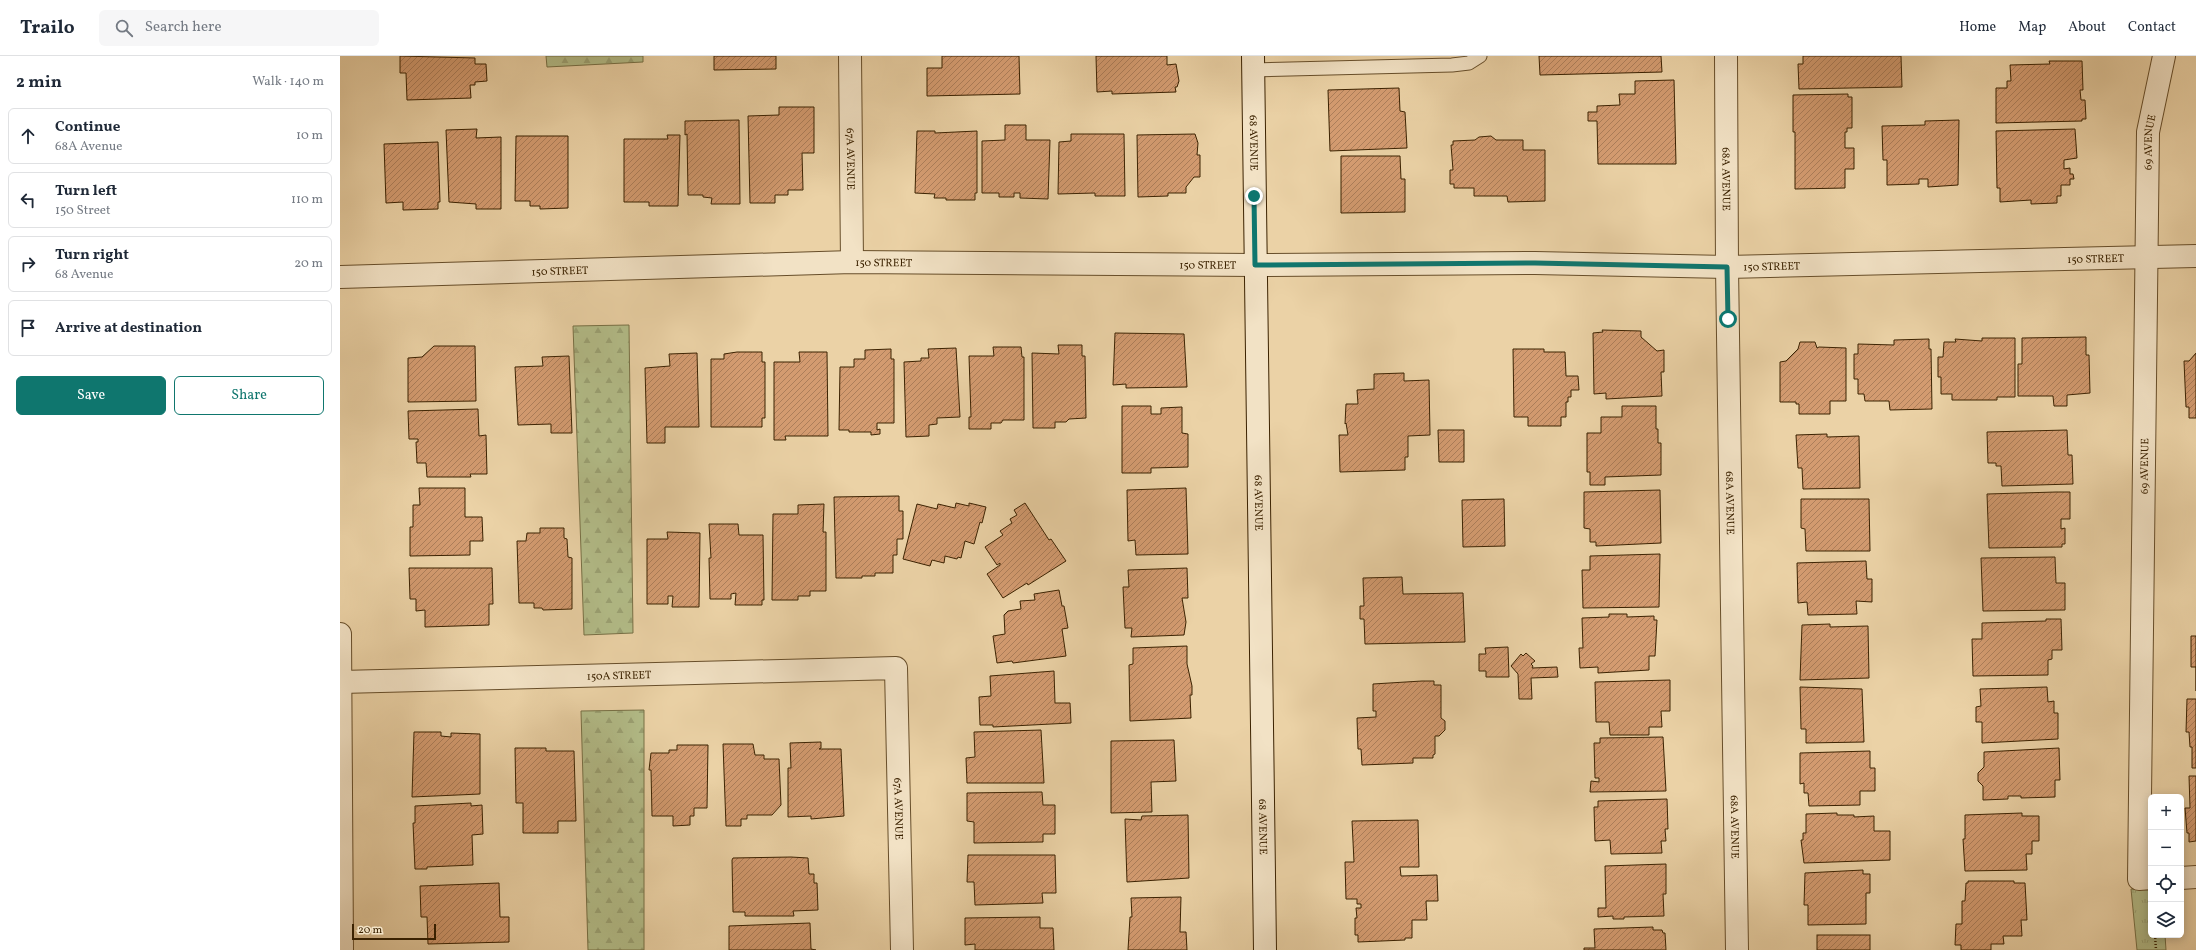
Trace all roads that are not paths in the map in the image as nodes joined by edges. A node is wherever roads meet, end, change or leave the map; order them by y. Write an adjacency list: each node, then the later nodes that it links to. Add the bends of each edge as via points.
1 (850, 56): 8 (street, 67A AVENUE)
2 (1480, 56): 5 (lane, via 1469,63 1452,65)
3 (1726, 56): 10 (street, 68A AVENUE)
4 (2164, 56): 7 (street, 69 AVENUE, via 2148,132)
5 (1253, 63): 9 (street, 68 AVENUE)
6 (2196, 256): 7 (street, 150 STREET)
7 (2145, 258): 10 (street, 150 STREET); 16 (street, 69 AVENUE)
8 (852, 262): 9 (street, 150 STREET); 11 (street, 150 STREET)
9 (1255, 265): 10 (street, 150 STREET, via 1535,263); 20 (street, 68 AVENUE)
10 (1727, 267): 21 (street, 68A AVENUE)
11 (340, 277)
12 (340, 634): 14 (street)
13 (896, 668): 14 (street, 150A STREET); 19 (street, 67A AVENUE)
14 (341, 682): 18 (street)
15 (2196, 877): 17 (street)
16 (2145, 878)
17 (2184, 878)
18 (342, 950)
19 (902, 950)
20 (1265, 950)
21 (1737, 950)

